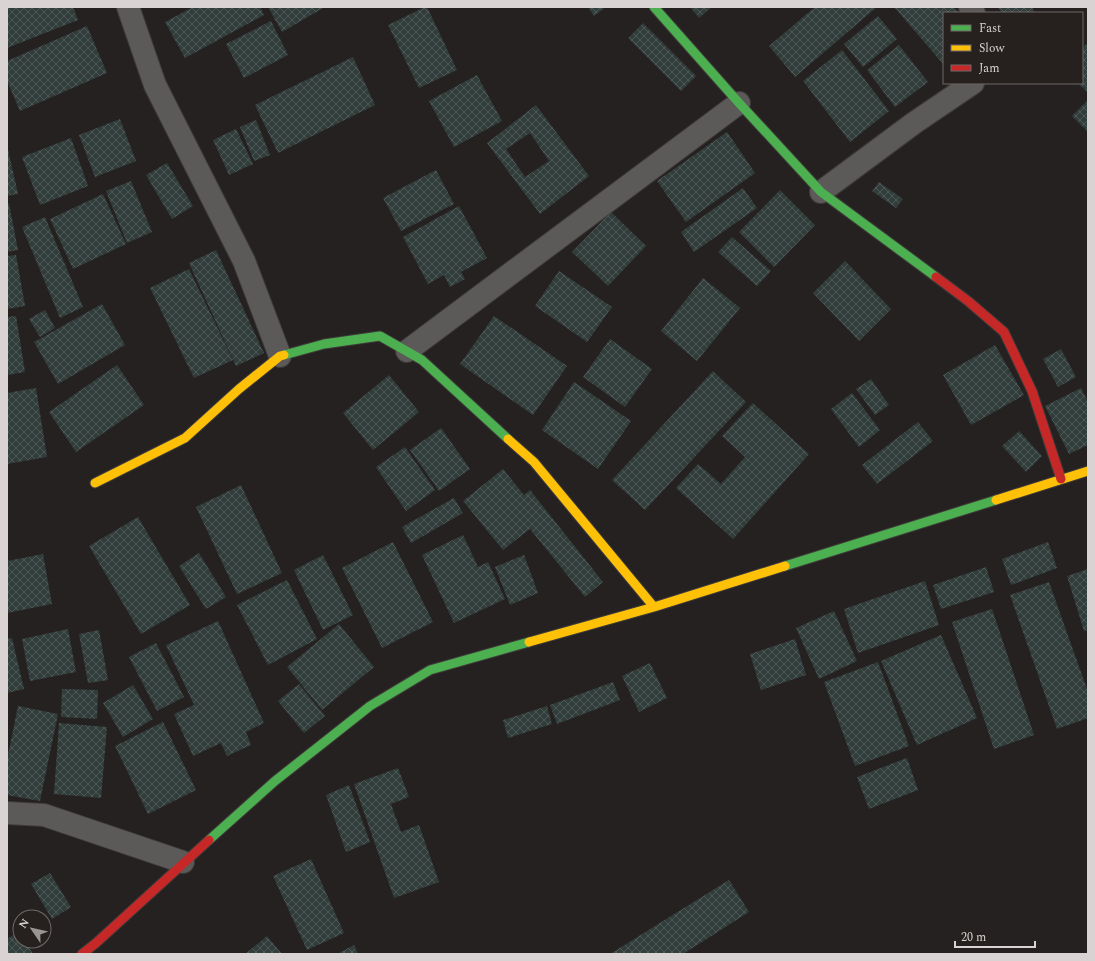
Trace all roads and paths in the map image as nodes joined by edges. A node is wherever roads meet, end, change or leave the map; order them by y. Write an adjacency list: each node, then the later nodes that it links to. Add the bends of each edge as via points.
1 (128, 7): 7 (street, via 155,85 244,261)
2 (654, 7): 4 (street)
3 (972, 84): 5 (street)
4 (739, 103): 5 (street); 6 (street)
5 (821, 192): 9 (street, via 968,301 1004,332 1032,391)
6 (407, 351): 7 (street, via 380,336 324,344); 11 (street, via 422,360 534,462)
7 (280, 356): 10 (street, via 185,438)
8 (1088, 471): 9 (street)
9 (1061, 479): 11 (street)
10 (95, 482)
11 (654, 607): 13 (street, via 430,670 370,706 275,781)
12 (7, 813): 13 (street, via 44,815)
13 (184, 862): 14 (street)
14 (82, 954)

